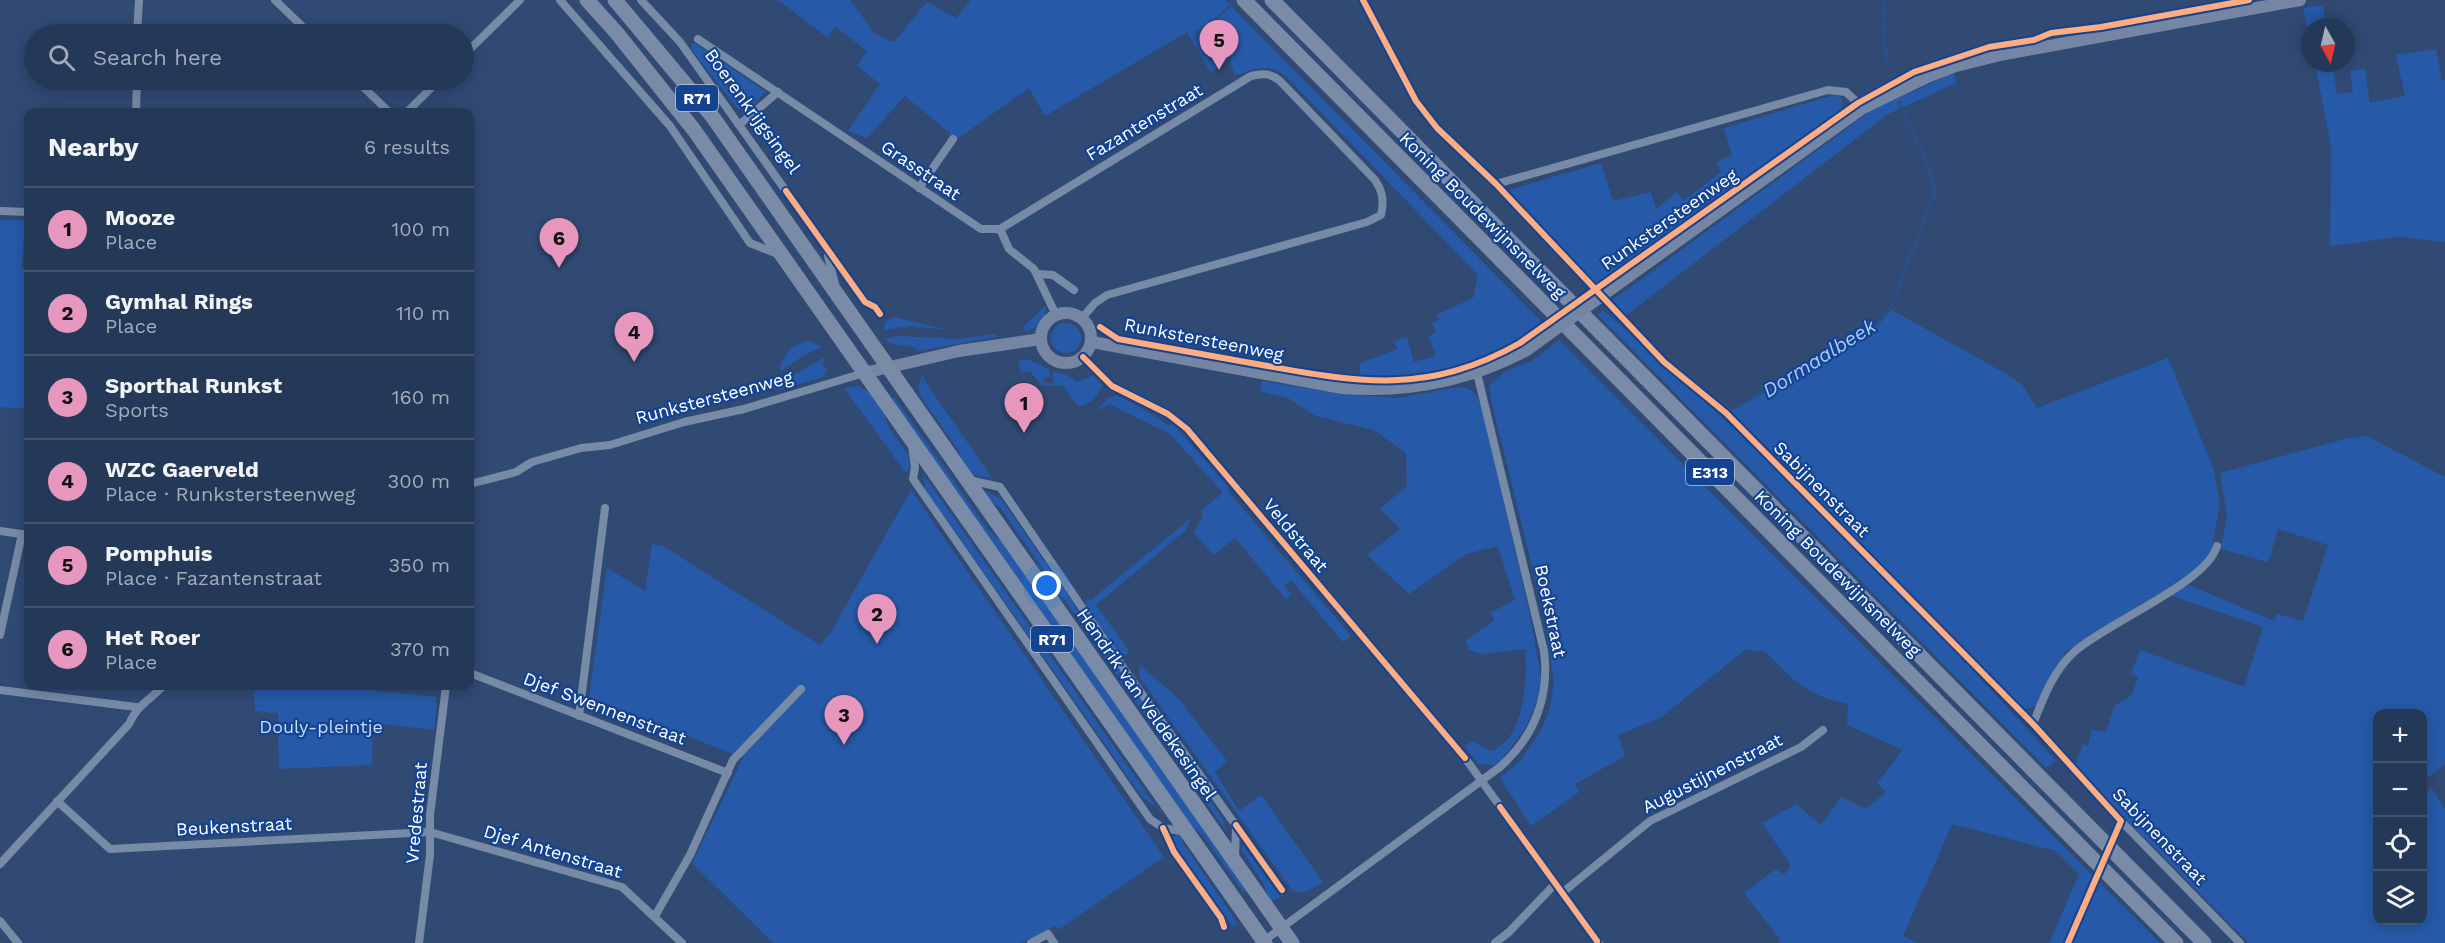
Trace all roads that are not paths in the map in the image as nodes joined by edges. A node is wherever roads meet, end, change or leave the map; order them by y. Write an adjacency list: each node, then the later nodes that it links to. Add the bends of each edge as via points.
1 (139, 0): 12 (street)
2 (275, 0): 13 (street)
3 (520, 0): 15 (street)
4 (560, 0): 33 (street, via 670,126 750,243)
5 (587, 0): 33 (highway, R71, via 694,130)
6 (615, 0): 36 (highway, Boerenkrijgsingel / R71, via 712,116)
7 (641, 0): 24 (street, Boerenkrijgsingel, via 680,42)
8 (1244, 0): 89 (highway, Koning Boudewijnsnelweg / E313)
9 (1272, 0): 90 (highway, Koning Boudewijnsnelweg / E313)
10 (1363, 0): 26 (street, Sabijnenstraat, via 1423,111)
11 (2300, 0): 23 (street, Runkstersteenweg, via 1978,60 1914,82)
12 (138, 24)
13 (300, 24)
14 (698, 39): 19 (street, Grasstraat)
15 (474, 44)
16 (137, 90): 20 (street)
17 (366, 90): 21 (street)
18 (429, 90): 22 (street)
19 (778, 92): 24 (street); 27 (street, Grasstraat)
20 (136, 108)
21 (385, 108)
22 (411, 108)
23 (1863, 108): 26 (street, via 1846,92 1827,90); 45 (street, Runkstersteenweg, bridge, via 1527,350)
24 (739, 125): 32 (street, Boerenkrijgsingel)
25 (953, 139): 27 (street)
26 (1496, 184): 62 (street, Sabijnenstraat, via 1664,362 1726,413)
27 (919, 188): 31 (street, Grasstraat, via 975,226)
28 (0, 211): 29 (street)
29 (24, 212)
30 (1381, 215): 31 (street, Fazantenstraat, via 1382,190 1375,180 1270,74 1251,76); 39 (street, Runkstersteenweg, via 1107,295)
31 (1000, 229): 34 (street, via 1009,249)
32 (826, 250): 36 (street, Boerenkrijgsingel); 37 (street, Boerenkrijgsingel)
33 (783, 256): 44 (highway, R71)
34 (1038, 274): 35 (street, via 1053,275); 38 (street)
35 (1074, 290)
36 (838, 297): 43 (highway, Boerenkrijgsingel / R71)
37 (865, 302)
38 (1056, 315): 39 (street, via 1069,313); 40 (street, via 1045,325)
39 (1082, 318): 41 (street, via 1090,329)
40 (1041, 339): 42 (street, via 1044,350 1054,361 1073,363); 43 (street, Runkstersteenweg, via 958,351)
41 (1092, 342): 42 (street); 45 (street, Runkstersteenweg, via 1341,388 1407,389)
42 (1083, 357): 65 (street, Veldstraat, via 1112,386 1168,414 1187,429)
43 (887, 367): 44 (street, Runkstersteenweg); 47 (highway, Hendrik van Veldekesingel / R71)
44 (864, 373): 46 (highway, R71); 48 (street, Runkstersteenweg, via 610,445 580,448)
45 (1478, 373): 65 (street, Boekstraat, via 1546,665 1543,699 1532,729 1515,754)
46 (911, 440): 68 (street, via 913,479 1150,819); 70 (highway, R71)
47 (966, 479): 67 (street, Hendrik van Veldekesingel, via 1000,487); 71 (highway, Hendrik van Veldekesingel / R71)
48 (474, 483)
49 (605, 508): 61 (street)
50 (0, 531): 51 (street)
51 (24, 534)
52 (24, 538): 54 (street)
53 (2217, 546): 62 (street, via 2215,555 2189,579 2074,652 2057,672)
54 (0, 635)
55 (474, 675): 61 (street, Djef Swennenstraat)
56 (801, 689): 64 (street, via 733,760)
57 (0, 690): 60 (street)
58 (159, 690): 60 (street)
59 (446, 690): 69 (street, Vredestraat)
60 (136, 707): 66 (street, via 129,724)
61 (579, 716): 64 (street, Djef Swennenstraat)
62 (2033, 724): 91 (street, Sabijnenstraat)
63 (1823, 730): 75 (street, Augustijnenstraat, via 1801,747 1650,822)
64 (728, 774): 76 (street, via 690,855)
65 (1482, 782): 73 (street, Veldstraat); 79 (street, Boekstraat)
66 (57, 801): 69 (street, Beukenstraat, via 110,849); 72 (street)
67 (1236, 825): 71 (street); 74 (street, Hendrik van Veldekesingel)
68 (1163, 828): 70 (street); 78 (street, via 1174,852)
69 (430, 832): 76 (street, Djef Antenstraat, via 622,887); 82 (street, Vredestraat)
70 (1187, 832): 80 (highway, R71)
71 (1234, 863): 79 (highway, Hendrik van Veldekesingel / R71)
72 (0, 864)
73 (1554, 884): 75 (street, Veldstraat); 87 (street)
74 (1282, 890)
75 (1562, 893): 88 (street, Veldstraat)
76 (655, 916): 83 (street, Djef Antenstraat)
77 (0, 921): 81 (street)
78 (1224, 927)
79 (1282, 928): 80 (street, Boekstraat); 86 (highway, Hendrik van Veldekesingel / R71)
80 (1263, 942)
81 (18, 943)
82 (419, 943)
83 (682, 943)
84 (1031, 943): 85 (street, via 1048,934)
85 (1054, 943)
86 (1292, 943)
87 (1495, 943)
88 (1599, 943)
89 (2176, 943)
90 (2204, 943)
91 (2240, 943)

